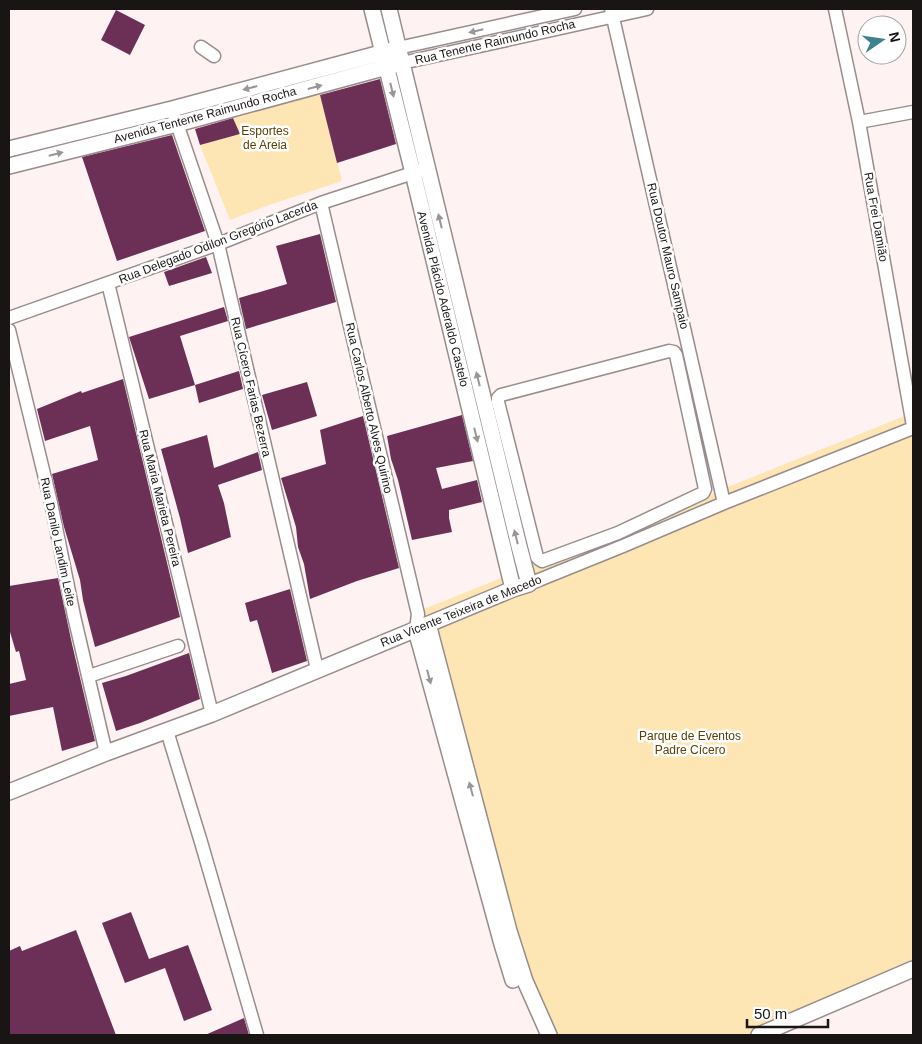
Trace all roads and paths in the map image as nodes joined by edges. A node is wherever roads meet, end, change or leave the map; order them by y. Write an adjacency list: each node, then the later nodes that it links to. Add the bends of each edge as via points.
1 (372, 9): 11 (street, Avenida Plácido Aderaldo Castelo)
2 (390, 9): 10 (street, Avenida Plácido Aderaldo Castelo)
3 (575, 9): 7 (street, Rua Tenente Raimundo Rocha)
4 (647, 9): 6 (street, Rua Tenente Raimundo Rocha)
5 (835, 9): 17 (street, Rua Frei Damião)
6 (612, 12): 8 (street, Rua Tenente Raimundo Rocha); 29 (street, Rua Doutor Mauro Sampaio)
7 (503, 24): 8 (street); 10 (street, Rua Tenente Raimundo Rocha, one-way to 10)
8 (507, 40): 13 (street, Rua Tenente Raimundo Rocha)
9 (201, 47): 12 (street)
10 (398, 48): 11 (street, Avenida Tentente Raimundo Rocha); 13 (street, Avenida Plácido Aderaldo Castelo)
11 (382, 53): 14 (street, Avenida Plácido Aderaldo Castelo); 16 (street, Avenida Tentente Raimundo Rocha, one-way to 16)
12 (214, 56)
13 (402, 63): 14 (street, Avenida Tentente Raimundo Rocha); 20 (street, Avenida Plácido Aderaldo Castelo)
14 (386, 68): 16 (street, Avenida Tentente Raimundo Rocha, one-way to 14); 20 (street, Avenida Plácido Aderaldo Castelo, one-way to 20)
15 (913, 112): 17 (street)
16 (175, 116): 18 (street, Avenida Tentente Raimundo Rocha); 19 (street, Avenida Tentente Raimundo Rocha, one-way to 16); 22 (street, Rua Cícero Farias Bezerra)
17 (859, 122): 28 (street, Rua Frei Damião)
18 (9, 148)
19 (9, 166)
20 (420, 171): 21 (street, Rua Delegado Odilon Gregório Lacerda); 26 (street, Avenida Plácido Aderaldo Castelo, one-way to 20); 27 (street, Avenida Plácido Aderaldo Castelo)
21 (321, 203): 22 (street, Rua Delegado Odilon Gregório Lacerda); 34 (street, Rua Carlos Alberto Alves Quirino)
22 (218, 244): 23 (street, Rua Delegado Odilon Gregório Lacerda); 36 (street, Rua Cícero Farias Bezerra)
23 (108, 283): 24 (street, Rua Delegado Odilon Gregório Lacerda); 38 (street, Rua Maria Marieta Pereira)
24 (9, 318)
25 (9, 330): 37 (street, Rua Danilo Landim Leite)
26 (484, 404): 27 (street); 32 (street, Avenida Plácido Aderaldo Castelo, one-way to 26)
27 (469, 407): 33 (street, Avenida Plácido Aderaldo Castelo, one-way to 33)
28 (913, 427): 29 (street, Rua Vicente Teixeira de Macedo)
29 (724, 503): 31 (street, Rua Vicente Teixeira de Macedo)
30 (618, 533): 30 (street, via 538,559 498,398 669,350 676,355 705,491); 31 (street)
31 (623, 546): 32 (street, Rua Vicente Teixeira de Macedo)
32 (529, 584): 33 (street, Rua Vicente Teixeira de Macedo)
33 (513, 589): 34 (street, Rua Vicente Teixeira de Macedo)
34 (421, 622): 36 (street, Rua Vicente Teixeira de Macedo); 43 (street, via 489,878 502,944)
35 (178, 646): 37 (street)
36 (317, 669): 38 (street, Rua Vicente Teixeira de Macedo)
37 (89, 676): 40 (street, Rua Danilo Landim Leite)
38 (212, 714): 39 (street, Rua Vicente Teixeira de Macedo)
39 (167, 731): 40 (street, Rua Vicente Teixeira de Macedo); 44 (street)
40 (106, 753): 41 (street, Rua Vicente Teixeira de Macedo)
41 (9, 792)
42 (913, 969): 47 (street)
43 (525, 994): 45 (street); 46 (street)
44 (257, 1035)
45 (538, 1035)
46 (549, 1035)
47 (759, 1035)

